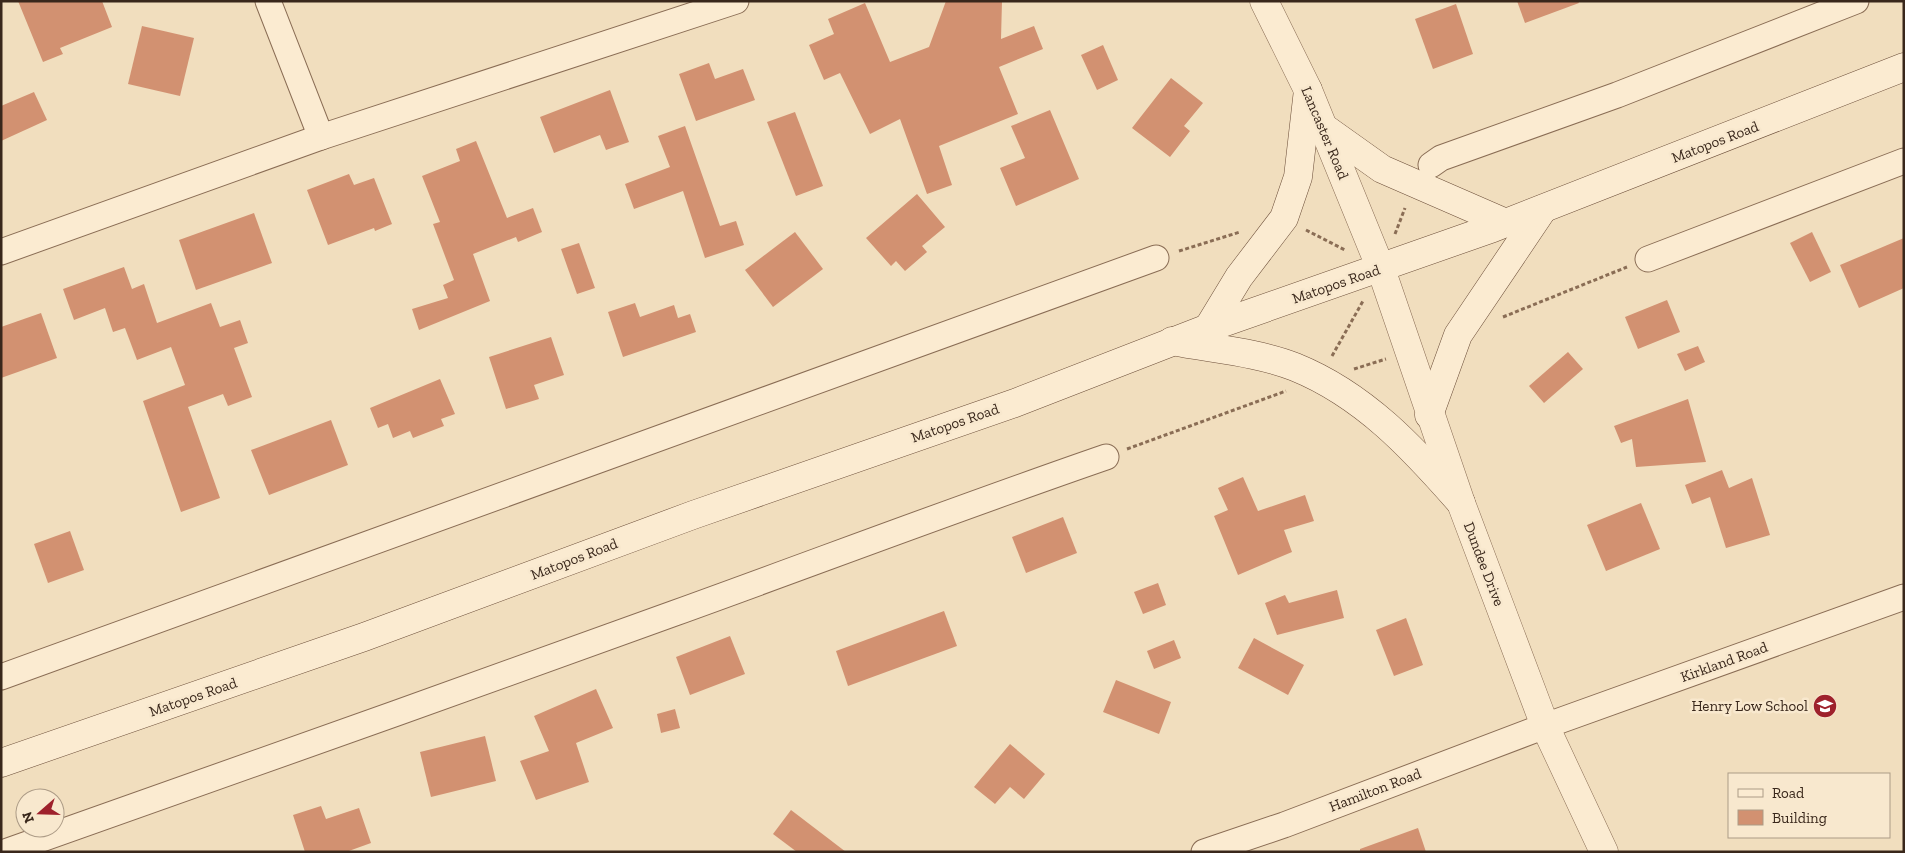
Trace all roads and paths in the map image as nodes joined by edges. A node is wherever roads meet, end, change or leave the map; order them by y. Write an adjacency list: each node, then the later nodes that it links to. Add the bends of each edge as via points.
1 (268, 1): 9 (street)
2 (736, 1): 5 (street)
3 (1264, 1): 7 (main road, Lancaster Road)
4 (1856, 1): 11 (street, via 1617,95 1440,158)
5 (679, 11): 9 (street)
6 (1904, 67): 12 (main road, Matopos Road)
7 (1308, 90): 8 (main road, Lancaster Road); 18 (main road, via 1298,177 1284,218 1239,277)
8 (1323, 127): 11 (main road, via 1382,170); 17 (main road, Lancaster Road)
9 (321, 137): 14 (street)
10 (1904, 161): 16 (street)
11 (1423, 175): 13 (main road); 17 (path)
12 (1543, 209): 13 (main road, Matopos Road); 20 (main road, via 1458,335)
13 (1506, 223): 17 (main road, Matopos Road)
14 (1, 252)
15 (1156, 258): 24 (street)
16 (1648, 258)
17 (1381, 268): 18 (main road, Matopos Road); 20 (main road, Dundee Drive)
18 (1208, 328): 19 (main road, Matopos Road)
19 (1172, 341): 22 (main road, via 1263,357 1319,379 1369,410 1416,451); 26 (main road, Matopos Road, via 1015,403)
20 (1430, 414): 22 (main road, Dundee Drive)
21 (1106, 457): 27 (street)
22 (1461, 503): 25 (main road, Dundee Drive)
23 (1904, 597): 25 (street, Kirkland Road)
24 (1, 677)
25 (1545, 726): 28 (street, Hamilton Road); 29 (main road, Dundee Drive)
26 (1, 763)
27 (5, 852)
28 (1204, 852)
29 (1604, 852)

